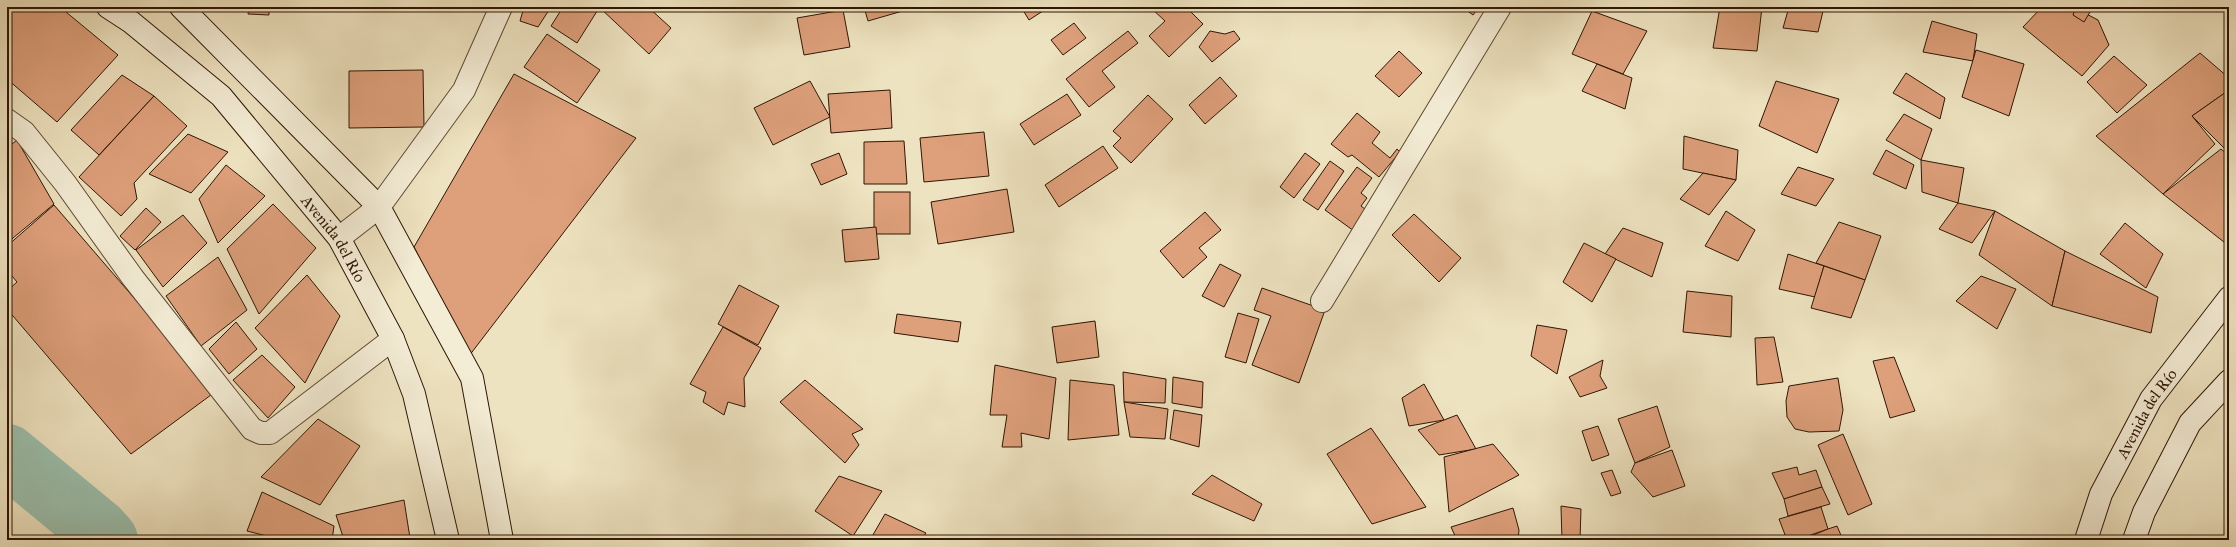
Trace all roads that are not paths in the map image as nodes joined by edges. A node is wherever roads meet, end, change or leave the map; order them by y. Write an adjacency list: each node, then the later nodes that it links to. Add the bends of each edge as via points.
1 (108, 7): 7 (main road, Avenida del Río, via 131,22 221,96)
2 (181, 7): 6 (main road)
3 (1500, 7): 9 (main road)
4 (500, 10): 6 (main road, via 464,90)
5 (7, 120): 10 (main road, via 24,132 65,183 133,278 252,429 270,433)
6 (379, 207): 7 (main road); 13 (main road, via 472,378)
7 (339, 238): 10 (main road, Avenida del Río)
8 (2229, 298): 14 (main road, Avenida del Río, via 2151,399 2101,494)
9 (1322, 301)
10 (393, 339): 12 (main road, Avenida del Río, via 414,394)
11 (2229, 381): 15 (main road, via 2190,423 2144,512)
12 (448, 540)
13 (502, 540)
14 (2086, 540)
15 (2134, 540)

